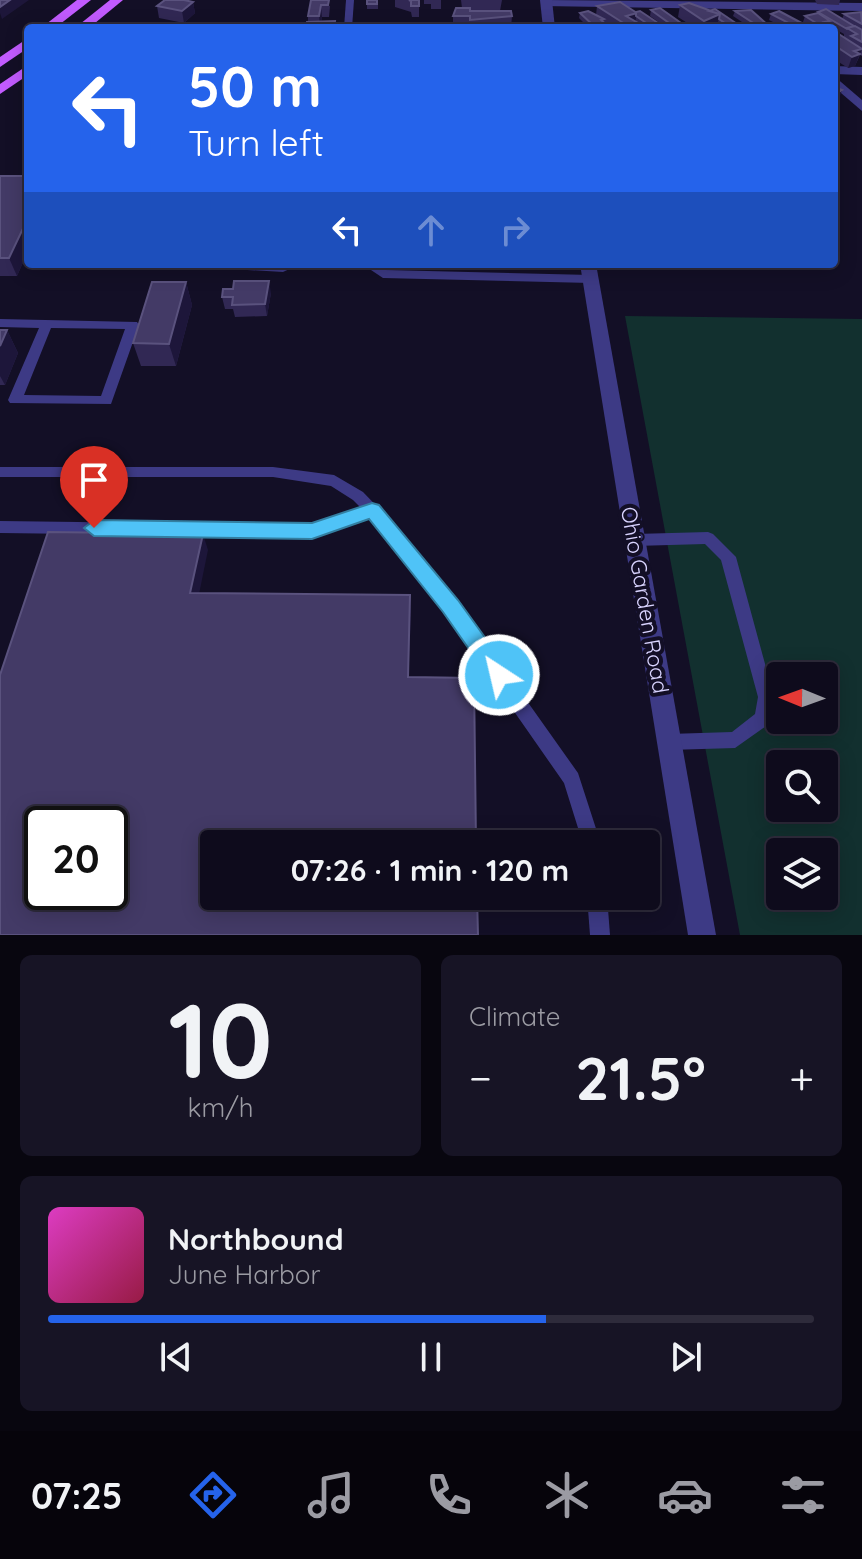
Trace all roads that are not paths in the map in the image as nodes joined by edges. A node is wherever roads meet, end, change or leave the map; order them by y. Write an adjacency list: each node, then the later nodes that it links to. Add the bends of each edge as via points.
1 (85, 0): 6 (main road)
2 (117, 0): 7 (main road)
3 (350, 0): 8 (lane)
4 (546, 2): 5 (street); 9 (street)
5 (862, 7)
6 (53, 24)
7 (87, 24)
8 (348, 24)
9 (549, 24)
10 (24, 45): 11 (main road)
11 (0, 63)
12 (838, 70): 13 (street)
13 (862, 71)
14 (24, 72): 16 (main road)
15 (838, 84): 17 (street)
16 (0, 90)
17 (862, 107)
18 (374, 268): 19 (lane, via 383,274)
19 (590, 272): 25 (street, Ohio Garden Road)
20 (0, 323): 21 (lane)
21 (47, 324): 21 (lane, via 133,325 106,401 15,400)
22 (0, 473): 23 (lane, via 273,472 334,481)
23 (372, 510): 24 (lane, via 312,531); 27 (lane, via 450,606 572,779)
24 (0, 527)
25 (635, 540): 26 (street, Ohio Garden Road); 26 (lane, via 708,538 728,557 766,697 763,718 735,740)
26 (669, 742): 30 (street, Ohio Garden Road)
27 (588, 830)
28 (598, 910): 29 (lane)
29 (600, 935)
30 (702, 935)

